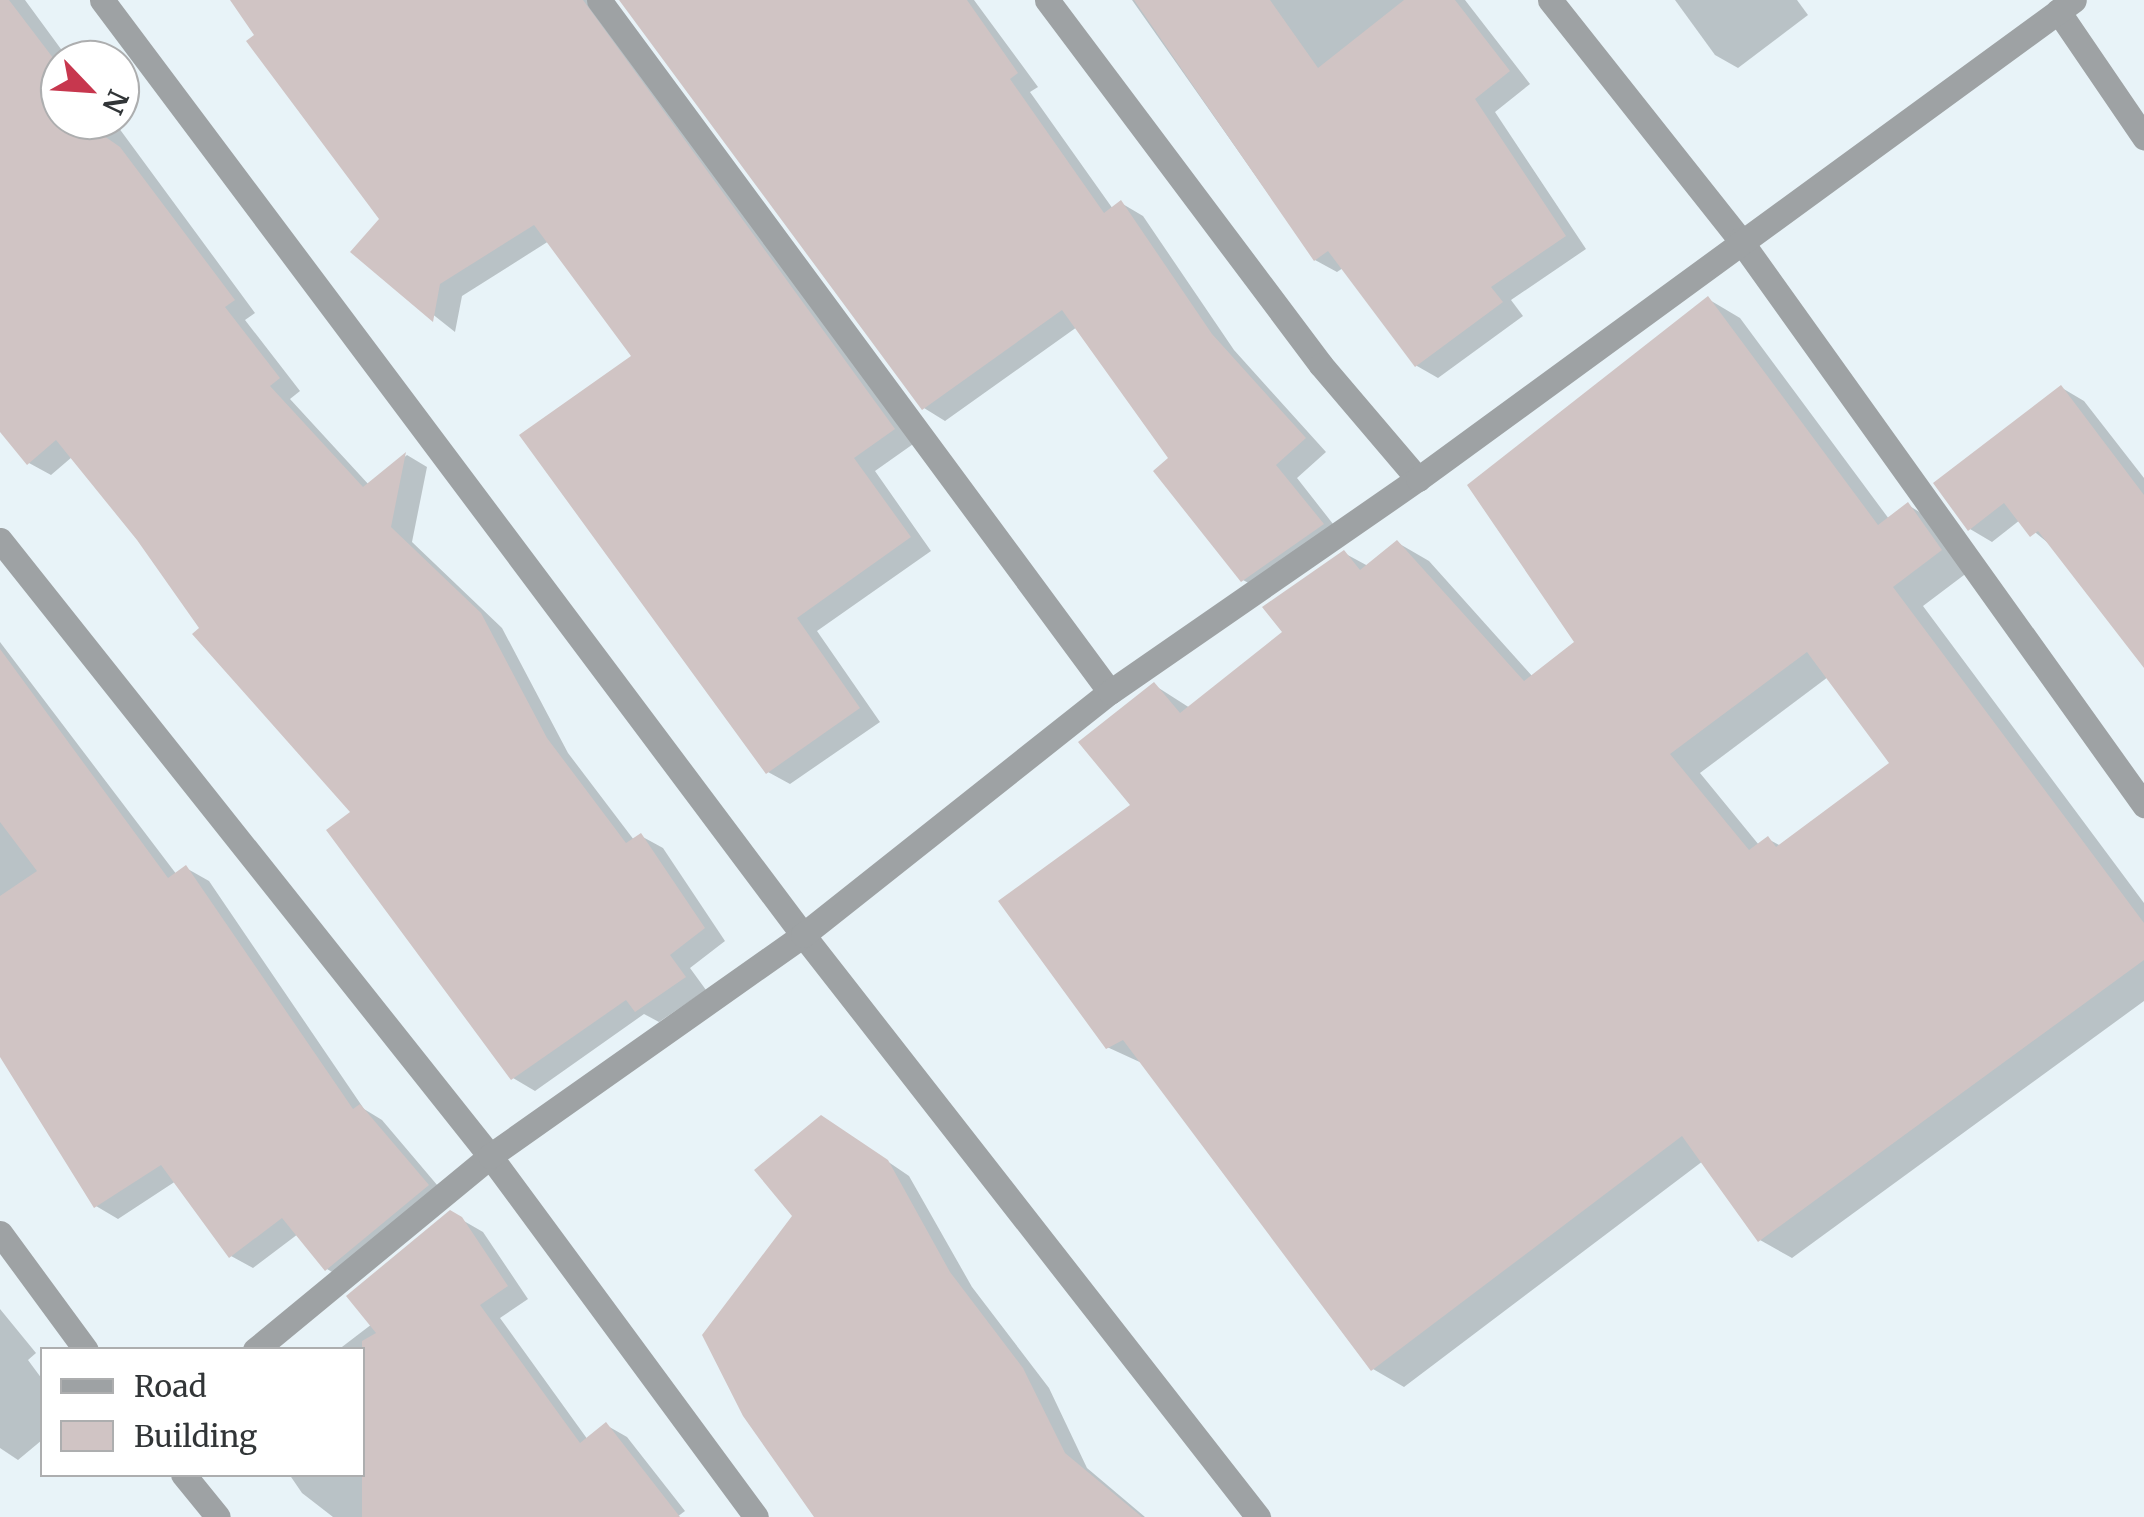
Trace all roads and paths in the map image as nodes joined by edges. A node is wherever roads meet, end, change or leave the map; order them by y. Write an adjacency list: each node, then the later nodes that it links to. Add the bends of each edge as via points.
1 (102, 0): 12 (street)
2 (599, 0): 10 (street)
3 (1047, 0): 8 (street, via 1321,365)
4 (1550, 0): 7 (street)
5 (2066, 6): 6 (street); 7 (street)
6 (2144, 137)
7 (1740, 240): 8 (street); 11 (street)
8 (1418, 479): 10 (street)
9 (0, 540): 13 (street)
10 (1110, 692): 12 (street)
11 (2144, 804)
12 (803, 935): 13 (street); 20 (street)
13 (490, 1156): 16 (street); 19 (street)
14 (0, 1234): 15 (street)
15 (84, 1347)
16 (259, 1347)
17 (185, 1477): 18 (street)
18 (218, 1517)
19 (756, 1517)
20 (1258, 1517)

